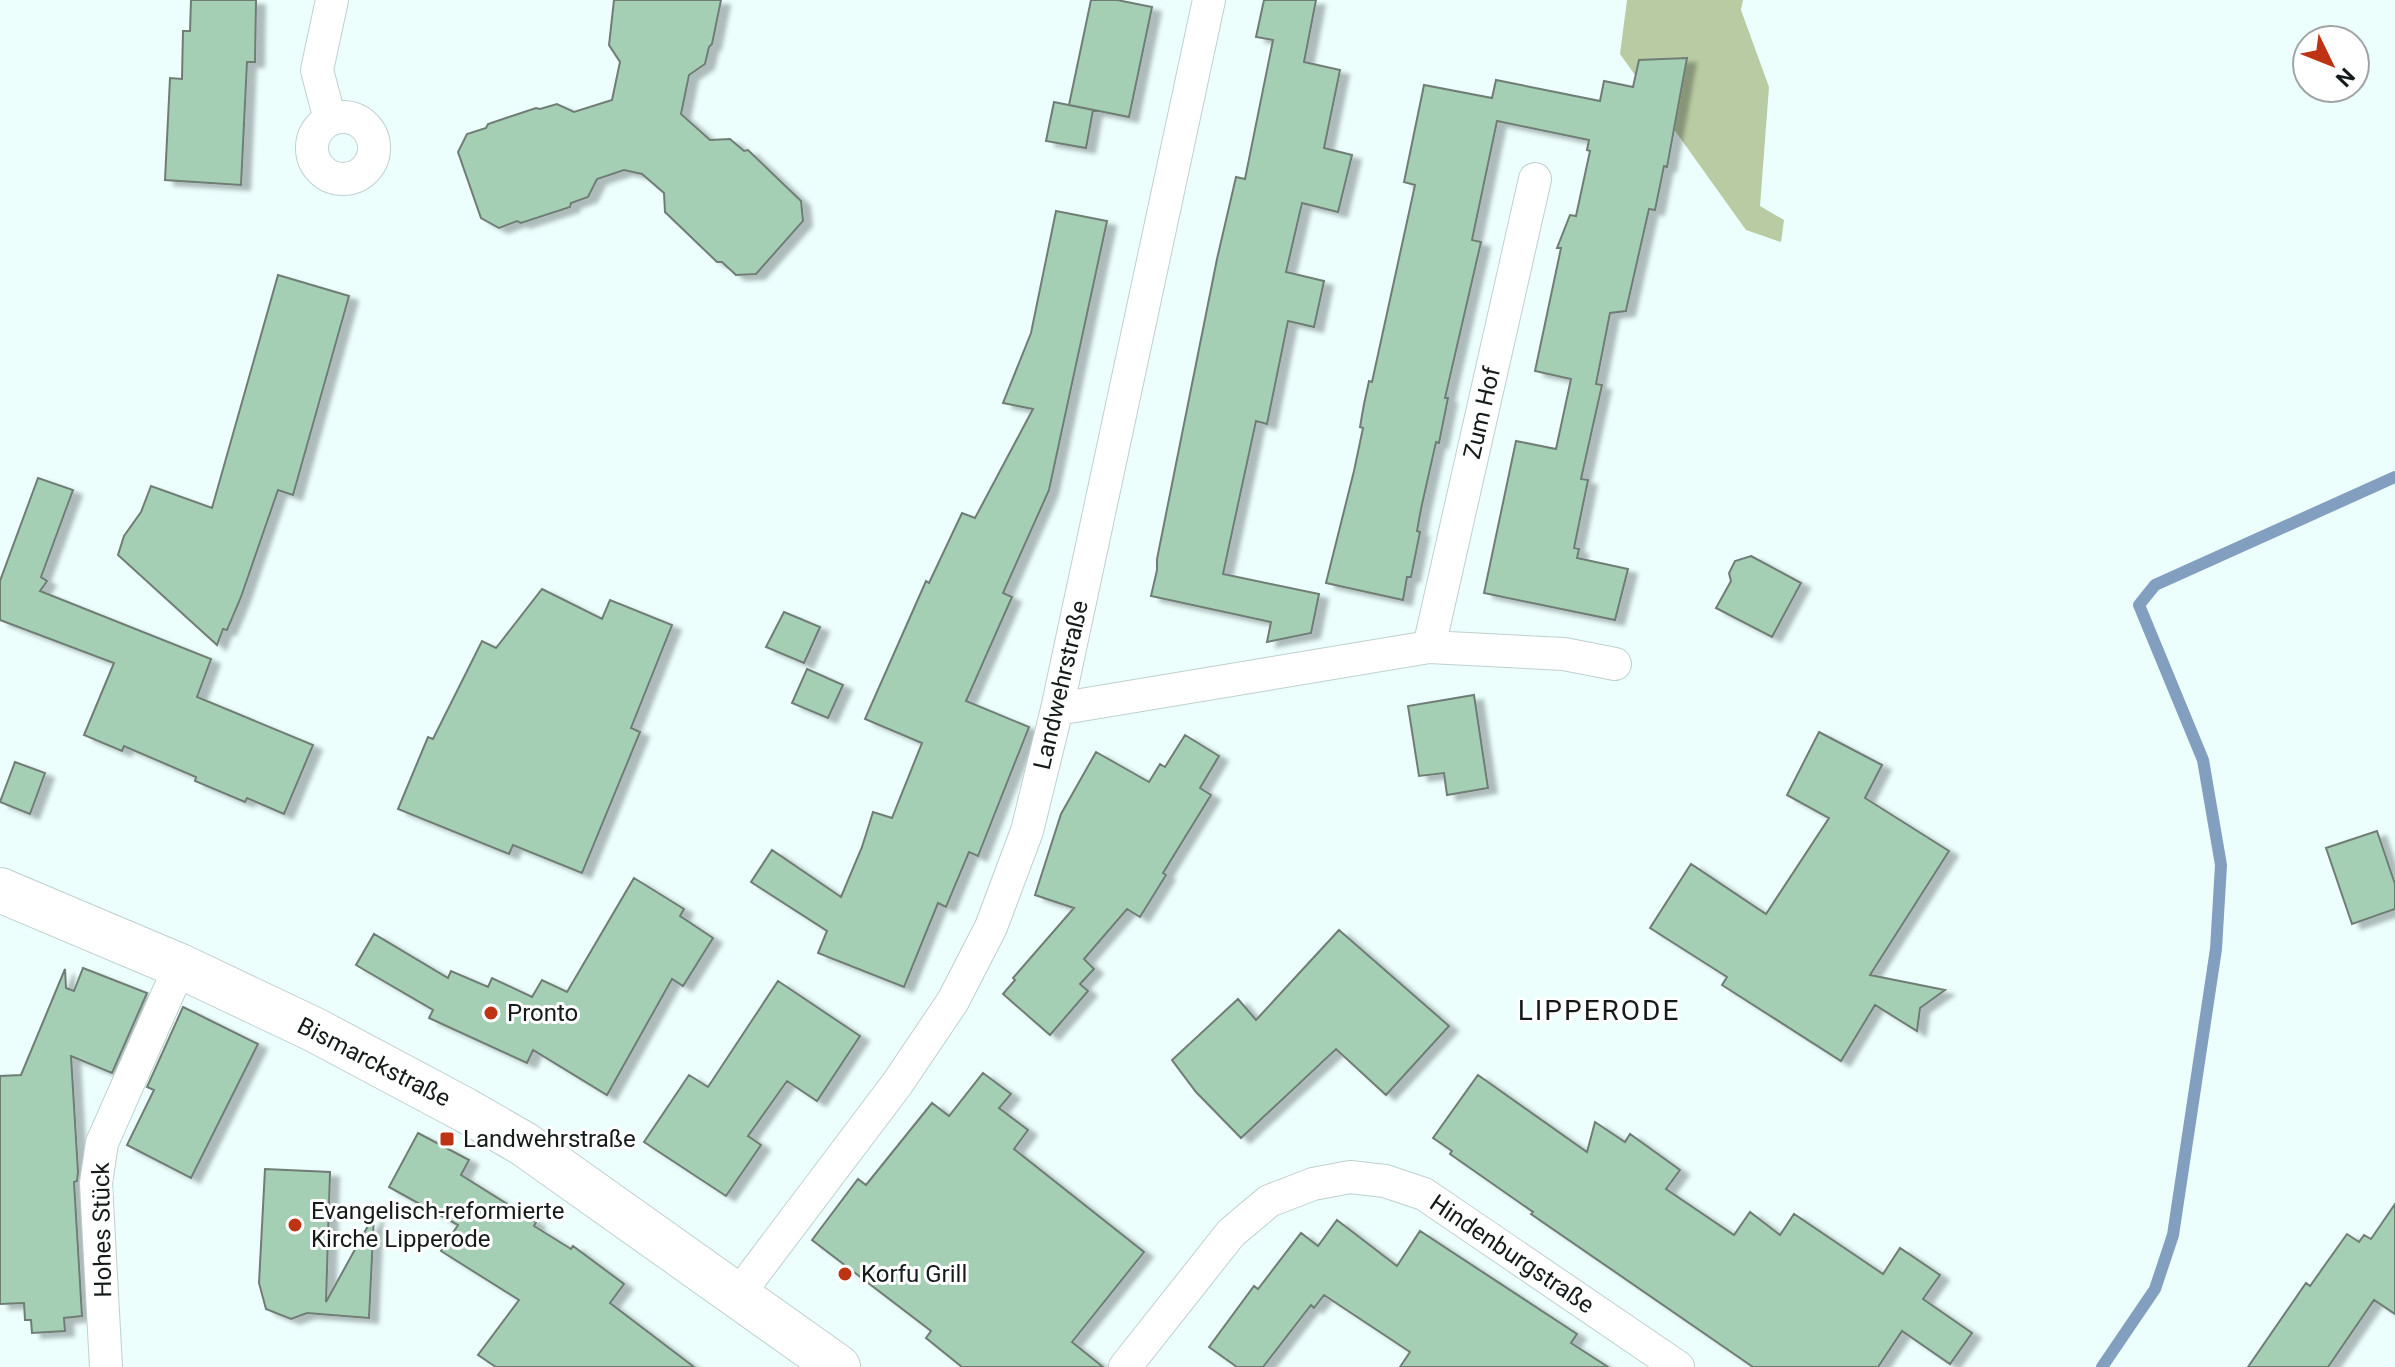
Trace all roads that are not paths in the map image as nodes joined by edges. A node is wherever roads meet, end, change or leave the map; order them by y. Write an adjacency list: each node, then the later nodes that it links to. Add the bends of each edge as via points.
1 (332, 0): 3 (street, via 317,70)
2 (1209, 0): 7 (street, Landwehrstraße)
3 (330, 120)
4 (1535, 179): 5 (street, Zum Hof)
5 (1429, 647): 6 (street, via 1564,654); 7 (street)
6 (1615, 664)
7 (1057, 709): 10 (street, Landwehrstraße, via 1027,831 991,927 953,1001)
8 (0, 890): 9 (main road, Bismarckstraße)
9 (180, 966): 10 (main road, Bismarckstraße, via 315,1030 524,1144); 11 (street, Hohes Stück, via 102,1143 96,1183)
10 (737, 1296): 12 (main road, Bismarckstraße)
11 (106, 1367)
12 (838, 1367)
13 (1125, 1367): 14 (street, Hindenburgstraße, via 1231,1233 1269,1201 1350,1177 1424,1194)
14 (1678, 1367)

